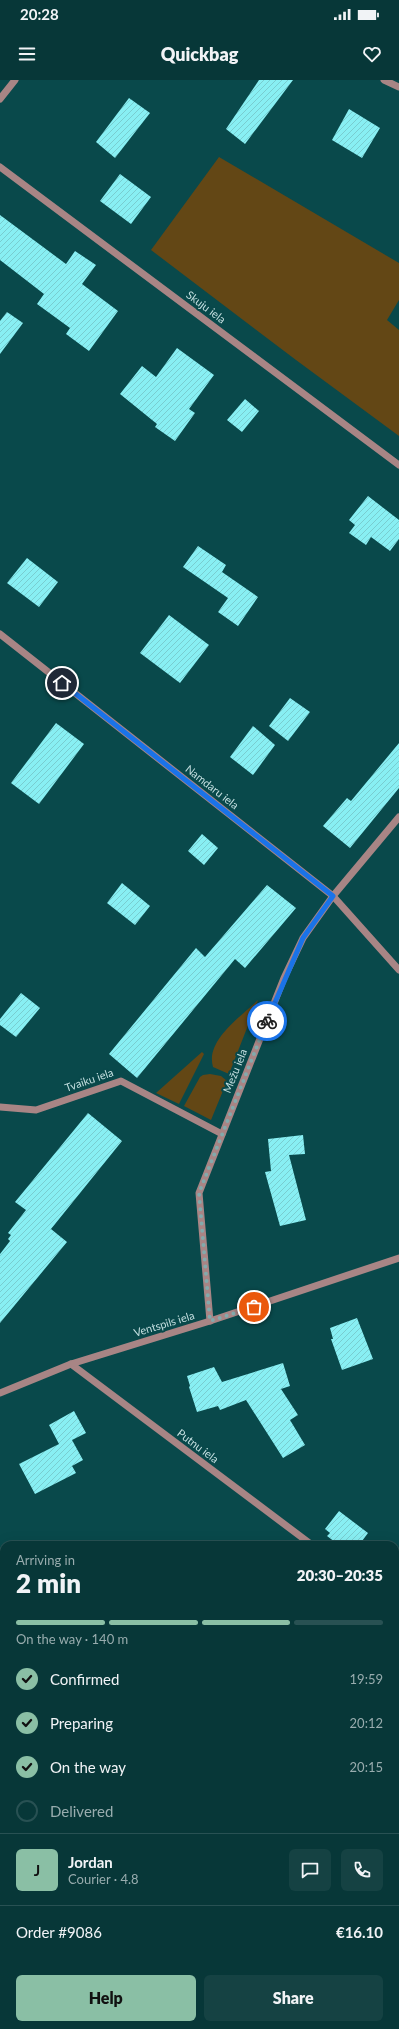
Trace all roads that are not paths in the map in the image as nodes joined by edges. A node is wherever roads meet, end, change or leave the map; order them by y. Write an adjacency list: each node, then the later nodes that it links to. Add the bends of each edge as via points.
1 (15, 80): 4 (street)
2 (384, 80): 3 (street)
3 (399, 87)
4 (0, 99)
5 (0, 166): 6 (street, Skuju iela)
6 (399, 465)
7 (0, 634): 9 (street, Namdaru iela)
8 (399, 817): 9 (street, Mežu iela)
9 (333, 896): 10 (street, Namdaru iela); 12 (street, Mežu iela, via 303,938 284,978)
10 (399, 970)
11 (0, 1107): 12 (street, Tvaiku iela, via 36,1110 121,1081)
12 (222, 1134): 14 (street, Mežu iela, via 199,1193)
13 (399, 1258): 14 (street, Ventspils iela)
14 (210, 1321): 15 (street, Ventspils iela)
15 (71, 1364): 16 (street); 17 (street, Putnu iela)
16 (0, 1393)
17 (307, 1541)

